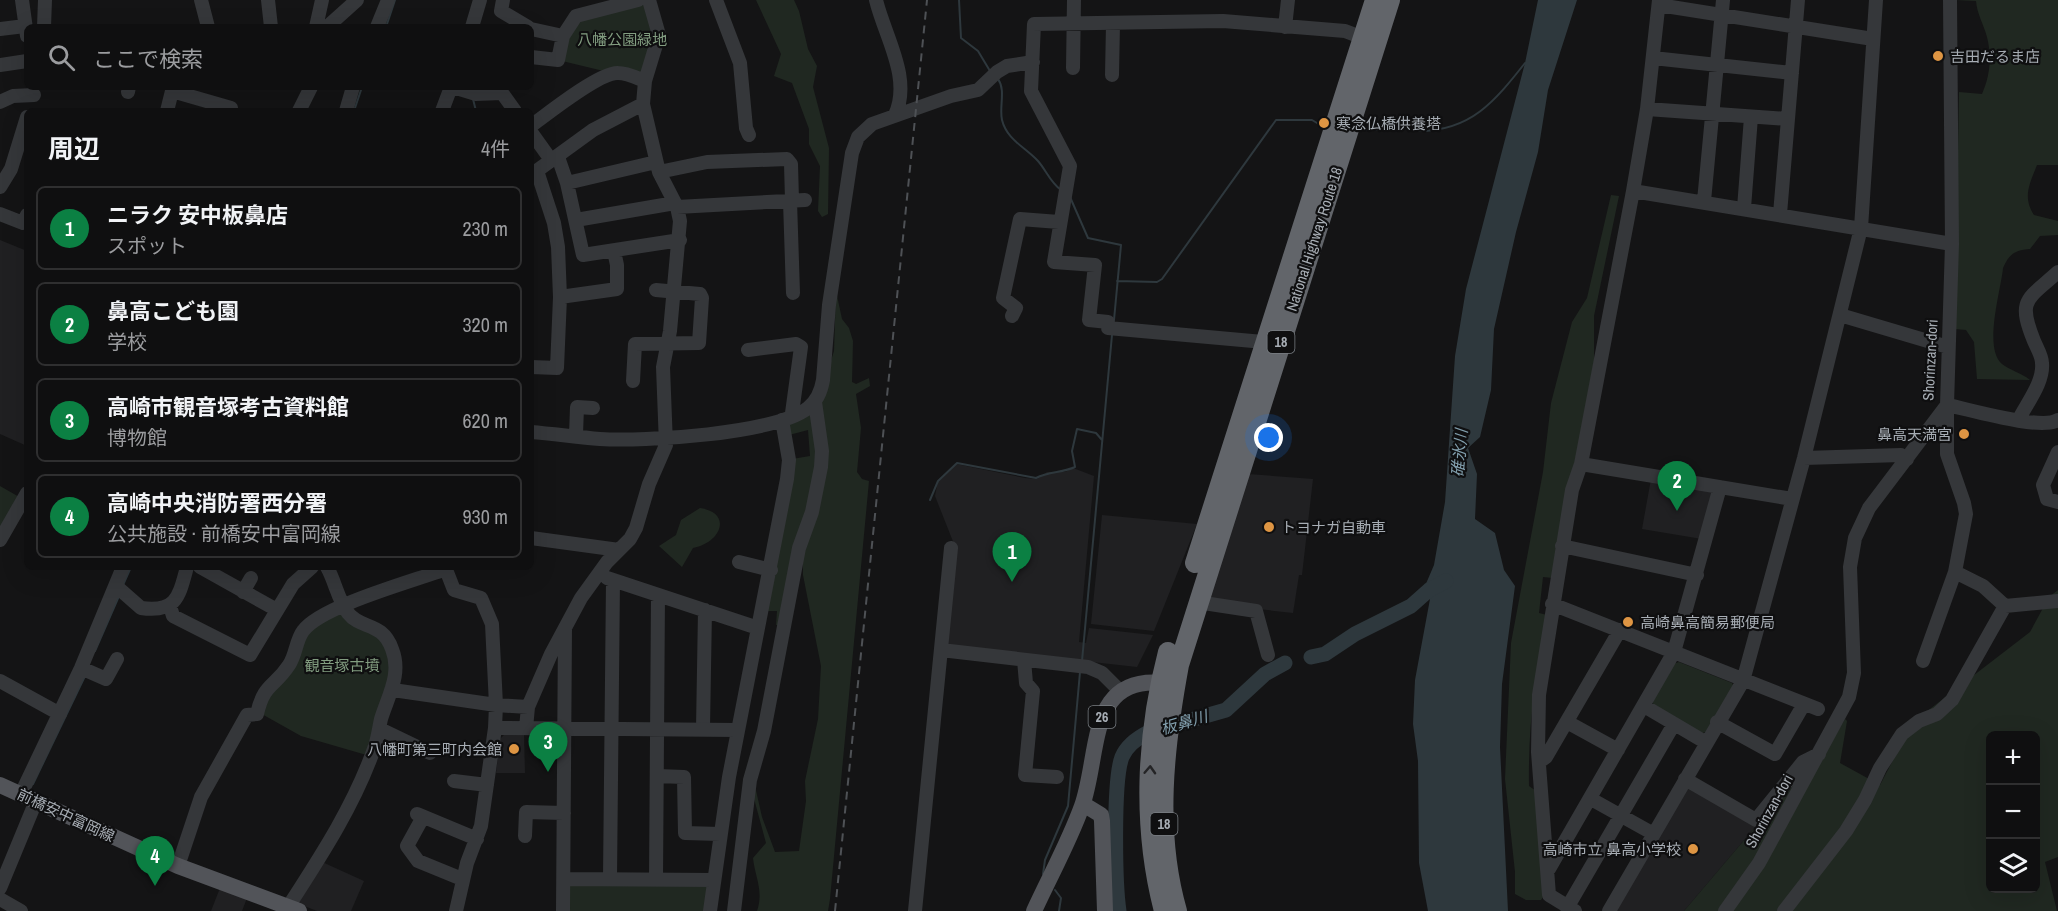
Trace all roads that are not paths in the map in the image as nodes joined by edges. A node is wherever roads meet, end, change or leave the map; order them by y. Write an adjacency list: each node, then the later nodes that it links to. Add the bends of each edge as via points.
1 (22, 0): 23 (street)
2 (45, 0): 24 (street)
3 (201, 0): 25 (street)
4 (268, 0): 26 (street)
5 (322, 0): 27 (street)
6 (357, 0): 28 (street)
7 (388, 0): 29 (street)
8 (480, 0): 30 (street)
9 (503, 0): 31 (street, via 501,11)
10 (638, 0): 39 (street, via 576,16)
11 (649, 0): 51 (street, via 659,35)
12 (716, 0): 77 (street, via 740,63)
13 (876, 0): 71 (street, via 902,84)
14 (1074, 0): 32 (street)
15 (1288, 0): 35 (street)
16 (1375, 0): 41 (highway, National Highway Route 18 / 18)
17 (1390, 0): 41 (highway, National Highway Route 18 / 18)
18 (1798, 0): 34 (street)
19 (1876, 0): 40 (street)
20 (1950, 0): 95 (street, Shorinzan-dori)
21 (1659, 2): 22 (street); 43 (street)
22 (1723, 7): 34 (street); 46 (street)
23 (25, 24)
24 (44, 24)
25 (207, 24)
26 (271, 24)
27 (317, 24)
28 (330, 24)
29 (378, 24)
30 (473, 24)
31 (522, 24)
32 (1073, 24): 33 (street); 45 (street, via 1034,24); 48 (street)
33 (1113, 24): 35 (street, via 1207,20); 50 (street)
34 (1796, 26): 40 (street); 49 (street)
35 (1285, 27): 41 (street, via 1344,32)
36 (0, 29): 38 (street)
37 (534, 29): 39 (street)
38 (24, 31)
39 (563, 36): 42 (street, via 558,60)
40 (1873, 39): 93 (street)
41 (1369, 40): 105 (highway, National Highway Route 18 / 18)
42 (534, 57)
43 (1653, 58): 46 (street); 69 (street)
44 (24, 61): 47 (street)
45 (1033, 62): 71 (street, via 1007,66 978,90); 92 (street, via 1031,91 1070,166)
46 (1716, 64): 49 (street); 70 (street)
47 (0, 65)
48 (1073, 68)
49 (1792, 73): 73 (street)
50 (1112, 75)
51 (645, 81): 61 (street); 74 (street, via 612,74 572,95)
52 (173, 90): 63 (street)
53 (176, 90): 64 (street)
54 (310, 90): 65 (street)
55 (352, 90): 66 (street)
56 (451, 90): 67 (street)
57 (462, 90): 58 (street, via 476,94)
58 (504, 90): 68 (street)
59 (34, 91): 60 (street); 62 (street)
60 (0, 102)
61 (643, 104): 78 (street, via 593,130); 79 (street)
62 (31, 108)
63 (168, 108)
64 (231, 108)
65 (300, 108)
66 (347, 108)
67 (443, 108)
68 (513, 108)
69 (1647, 109): 70 (street); 83 (street)
70 (1712, 113): 72 (street); 85 (street)
71 (894, 115): 110 (street, via 866,129 854,144 829,305 823,380)
72 (1751, 117): 73 (street); 87 (street)
73 (1788, 119): 89 (street)
74 (534, 124)
75 (24, 126): 82 (street)
76 (534, 135): 78 (street)
77 (749, 135)
78 (555, 159): 80 (street); 81 (street)
79 (657, 167): 81 (street); 84 (street, via 787,159); 86 (street)
80 (534, 173): 101 (street, via 555,223)
81 (567, 183): 90 (street)
82 (0, 187)
83 (1633, 191): 85 (street); 123 (street)
84 (796, 200): 86 (street); 100 (street)
85 (1704, 201): 87 (street)
86 (676, 205): 90 (street); 94 (street)
87 (1744, 208): 89 (street)
88 (0, 214): 91 (street)
89 (1780, 214): 93 (street)
90 (576, 220): 96 (street, via 583,255)
91 (24, 221)
92 (1059, 222): 103 (street, via 1020,219 1003,298 1016,308); 105 (street, via 1054,262 1095,265 1089,320 1108,321 1108,328)
93 (1861, 228): 95 (street); 102 (street)
94 (680, 240): 96 (street); 99 (street)
95 (1952, 244): 106 (street, Shorinzan-dori)
96 (614, 251): 101 (street, via 617,290)
97 (2058, 272): 114 (street, via 2025,305 2025,320 2043,366)
98 (656, 291): 99 (street)
99 (674, 291): 104 (street); 104 (street, via 700,294 702,298 699,343)
100 (793, 292)
101 (560, 297): 108 (street, via 557,369)
102 (1840, 315): 106 (street); 121 (street)
103 (1012, 316)
104 (667, 343): 109 (street, via 635,344); 119 (street, via 663,367)
105 (1273, 343): 151 (highway, National Highway Route 18 / 18); 171 (highway, National Highway Route 18 / 18, via 1178,616)
106 (1948, 347): 111 (street, Shorinzan-dori)
107 (748, 350): 113 (street, via 796,344 801,347 792,413)
108 (534, 367)
109 (633, 381)
110 (814, 402): 113 (street); 160 (street, via 821,467 799,549)
111 (1947, 405): 114 (street); 122 (street, Shorinzan-dori); 142 (street, via 1947,454 1966,514)
112 (593, 408): 117 (street, via 577,407)
113 (788, 418): 119 (street); 141 (street, via 789,460)
114 (2019, 419): 115 (street)
115 (2057, 421): 118 (street)
116 (534, 432): 117 (street)
117 (576, 435): 119 (street, via 600,439)
118 (2058, 437)
119 (667, 438): 132 (street, via 636,528)
120 (2058, 452): 127 (street, via 2043,485 2047,499)
121 (1804, 458): 122 (street, via 1901,454); 126 (street)
122 (1907, 459): 195 (street, Shorinzan-dori, via 1869,508 1855,538 1850,567 1852,685)
123 (1581, 464): 124 (street); 130 (street)
124 (1720, 487): 126 (street); 144 (street)
125 (24, 499): 129 (street)
126 (1792, 499): 170 (street)
127 (2058, 502)
128 (534, 538): 132 (street)
129 (0, 540)
130 (1562, 546): 144 (street); 152 (street)
131 (951, 548): 162 (street)
132 (619, 550): 143 (street)
133 (739, 562): 141 (street)
134 (122, 570): 147 (street)
135 (186, 570): 153 (street, via 178,598)
136 (205, 570): 148 (street)
137 (309, 570): 156 (street, via 293,584)
138 (333, 570): 154 (street)
139 (441, 570): 154 (street)
140 (447, 570): 175 (street, via 456,592 481,598 490,615)
141 (771, 570): 158 (street)
142 (1955, 572): 155 (street, via 1983,586); 167 (street)
143 (598, 574): 146 (street); 159 (street)
144 (1697, 575): 163 (street)
145 (251, 578): 148 (street)
146 (613, 580): 149 (street); 188 (street)
147 (116, 586): 153 (street, via 141,608); 168 (street)
148 (243, 592): 156 (street)
149 (658, 595): 157 (street); 185 (street)
150 (2058, 601): 155 (street)
151 (1197, 602): 164 (street, via 1256,611); 171 (highway, National Highway Route 18 / 18)
152 (1552, 604): 161 (street); 196 (street, via 1539,695)
153 (170, 606): 156 (street, via 173,616 250,656)
154 (344, 606): 172 (street, via 351,616 380,629 388,640 394,656); 214 (street, via 302,632 290,664 263,692 257,714 247,714 201,797)
155 (2005, 606): 236 (street, via 1952,700 1937,714 1902,734 1890,749 1846,831)
156 (277, 610)
157 (705, 610): 158 (street); 189 (street)
158 (759, 626): 160 (street); 190 (street)
159 (565, 627): 177 (street); 187 (street)
160 (786, 629): 209 (street, via 750,780)
161 (1620, 630): 163 (street); 180 (street)
162 (941, 650): 166 (street); 229 (street)
163 (1674, 652): 170 (street); 176 (street)
164 (1268, 655)
165 (117, 659): 168 (street, via 106,679)
166 (1024, 660): 173 (street, via 1095,669); 198 (street, via 1026,683 1033,691 1025,775)
167 (1923, 661)
168 (81, 668): 179 (street)
169 (0, 681): 179 (street)
170 (1743, 681): 174 (street); 181 (street)
171 (1168, 684): 173 (main road, 26, via 1135,683); 191 (highway, 18)
172 (393, 690): 175 (street); 186 (street)
173 (1121, 692): 205 (main road, 26, via 1100,722)
174 (1804, 704): 178 (street); 181 (street, via 1775,754)
175 (496, 705): 177 (street); 183 (street)
176 (1644, 706): 182 (street); 193 (street)
177 (528, 707): 184 (street)
178 (1818, 709)
179 (60, 714): 203 (street)
180 (1567, 722): 193 (street); 196 (street)
181 (1717, 722): 192 (street)
182 (1674, 724): 192 (street); 207 (street)
183 (495, 728): 184 (street); 202 (street)
184 (526, 728): 187 (street)
185 (658, 728): 188 (street); 189 (street); 197 (street)
186 (380, 729): 194 (street); 223 (street, via 337,830)
187 (566, 729): 188 (street); 206 (street)
188 (611, 729): 216 (street)
189 (703, 729): 190 (street)
190 (737, 730): 208 (street)
191 (1161, 731): 232 (highway, 18, one-way to 191, via 1150,815); 233 (highway, 18, via 1164,826)
192 (1705, 742): 199 (street)
193 (1618, 750): 204 (street)
194 (430, 753)
195 (1819, 754): 199 (street, via 1803,762 1756,820); 235 (street, Shorinzan-dori, via 1759,863)
196 (1539, 762): 215 (street)
197 (657, 776): 211 (street, via 684,777 685,834); 219 (street)
198 (1057, 777)
199 (1685, 779): 210 (street)
200 (454, 780): 202 (street)
201 (0, 785): 203 (main road, 前橋安中富岡線)
202 (487, 785): 213 (street)
203 (28, 798): 214 (main road, 前橋安中富岡線); 221 (street)
204 (1592, 798): 207 (street); 215 (street)
205 (1083, 804): 230 (main road, 26); 231 (main road, via 1101,815)
206 (564, 813): 212 (street, via 526,812); 218 (street)
207 (1622, 816): 210 (street); 222 (street)
208 (722, 819): 209 (street); 211 (street)
209 (746, 821): 228 (street)
210 (1652, 833): 234 (street)
211 (720, 834): 220 (street)
212 (525, 836)
213 (477, 839): 217 (street); 217 (street, via 420,816 407,846 418,861)
214 (178, 866): 223 (main road, 前橋安中富岡線)
215 (1549, 869): 222 (street, via 1549,895)
216 (610, 878): 218 (street); 219 (street)
217 (462, 879): 225 (street)
218 (564, 879): 226 (street)
219 (656, 880): 220 (street)
220 (714, 880): 227 (street)
221 (0, 889): 224 (street)
222 (1571, 909)
223 (295, 910)
224 (21, 911)
225 (456, 911)
226 (563, 911)
227 (710, 911)
228 (734, 911)
229 (916, 911)
230 (1034, 911)
231 (1105, 911)
232 (1164, 911)
233 (1177, 911)
234 (1609, 911)
235 (1725, 911)
236 (1784, 911)

